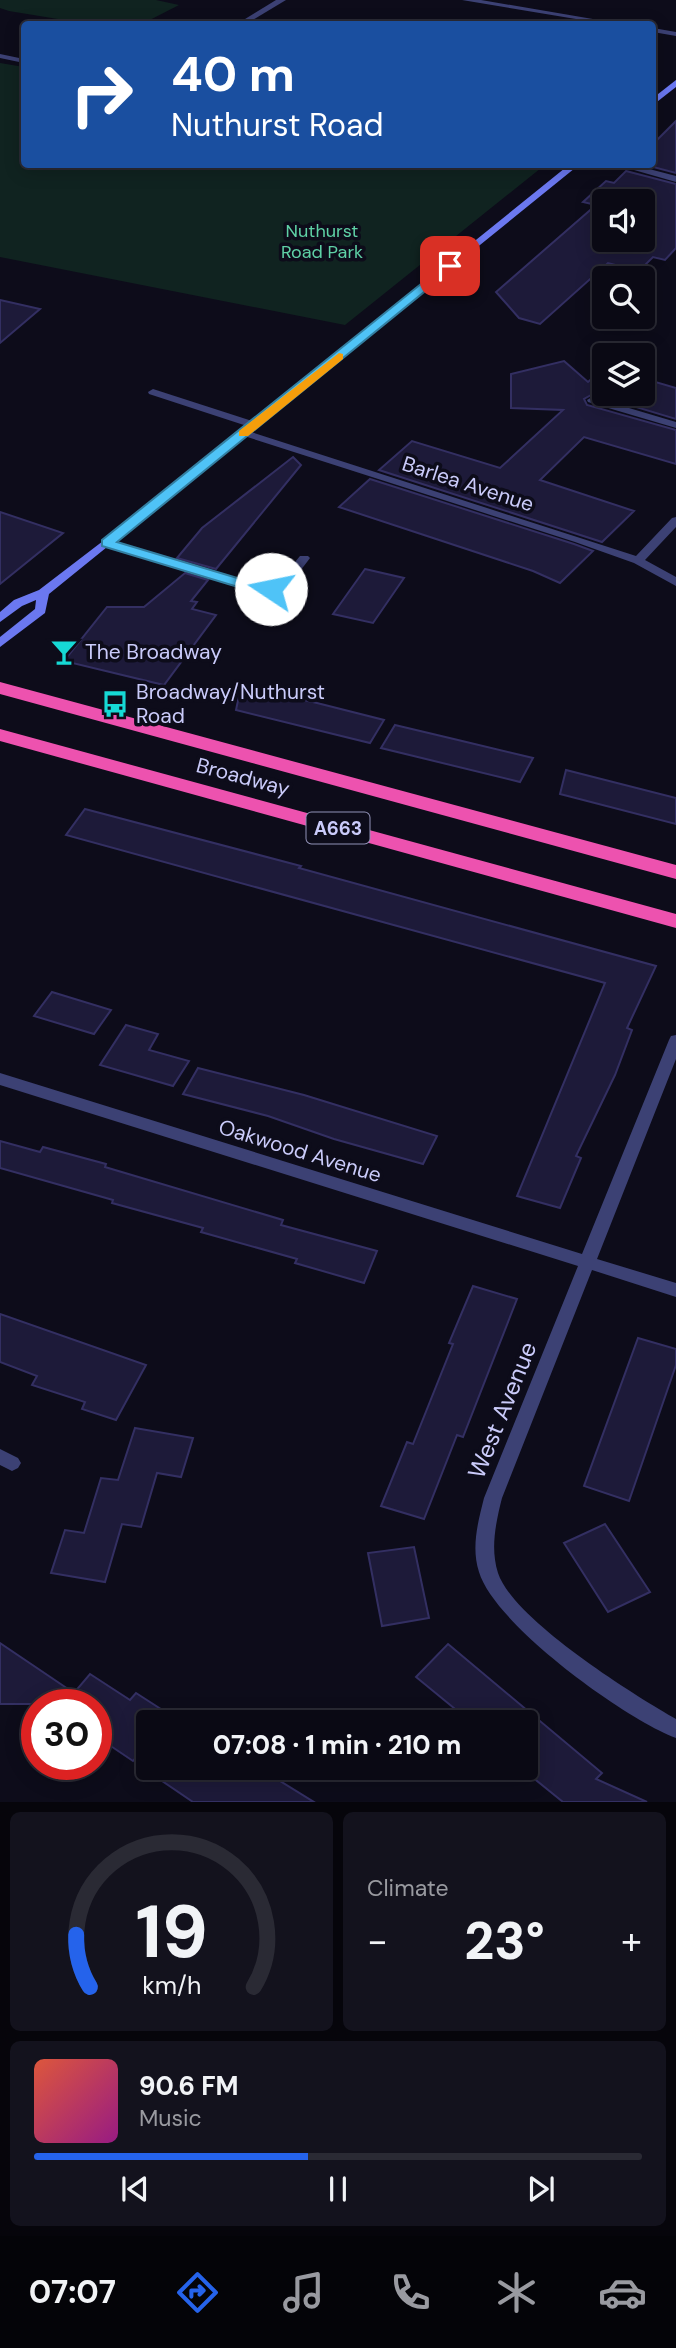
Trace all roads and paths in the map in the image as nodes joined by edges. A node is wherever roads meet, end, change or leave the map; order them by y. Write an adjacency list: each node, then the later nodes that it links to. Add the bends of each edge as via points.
1 (282, 0): 3 (street)
2 (466, 0): 4 (street)
3 (246, 21)
4 (599, 21)
5 (656, 31): 6 (street)
6 (676, 34)
7 (0, 56): 8 (street)
8 (21, 60)
9 (676, 83): 10 (street)
10 (658, 93)
11 (571, 168): 17 (street)
12 (633, 168): 13 (street)
13 (676, 179)
14 (153, 392): 17 (street, Barlea Avenue)
15 (612, 406): 16 (street)
16 (676, 425)
17 (249, 429): 19 (street); 21 (street, Barlea Avenue)
18 (676, 520): 21 (street)
19 (107, 543): 20 (street, via 271,589 283,584); 23 (street)
20 (304, 558)
21 (638, 561): 22 (street, Barlea Avenue)
22 (676, 582)
23 (43, 593): 24 (street, via 18,603); 25 (street, via 41,610)
24 (0, 618)
25 (0, 643)
26 (0, 688): 28 (highway, Broadway / A663)
27 (0, 735): 29 (highway, Broadway / A663)
28 (676, 872)
29 (676, 921)
30 (676, 1040): 32 (street, West Avenue)
31 (0, 1079): 32 (street, Oakwood Avenue)
32 (587, 1263): 33 (street, Oakwood Avenue); 34 (street, West Avenue, via 493,1499 484,1530 485,1556 492,1583 511,1609 595,1677)
33 (676, 1290)
34 (676, 1729)

